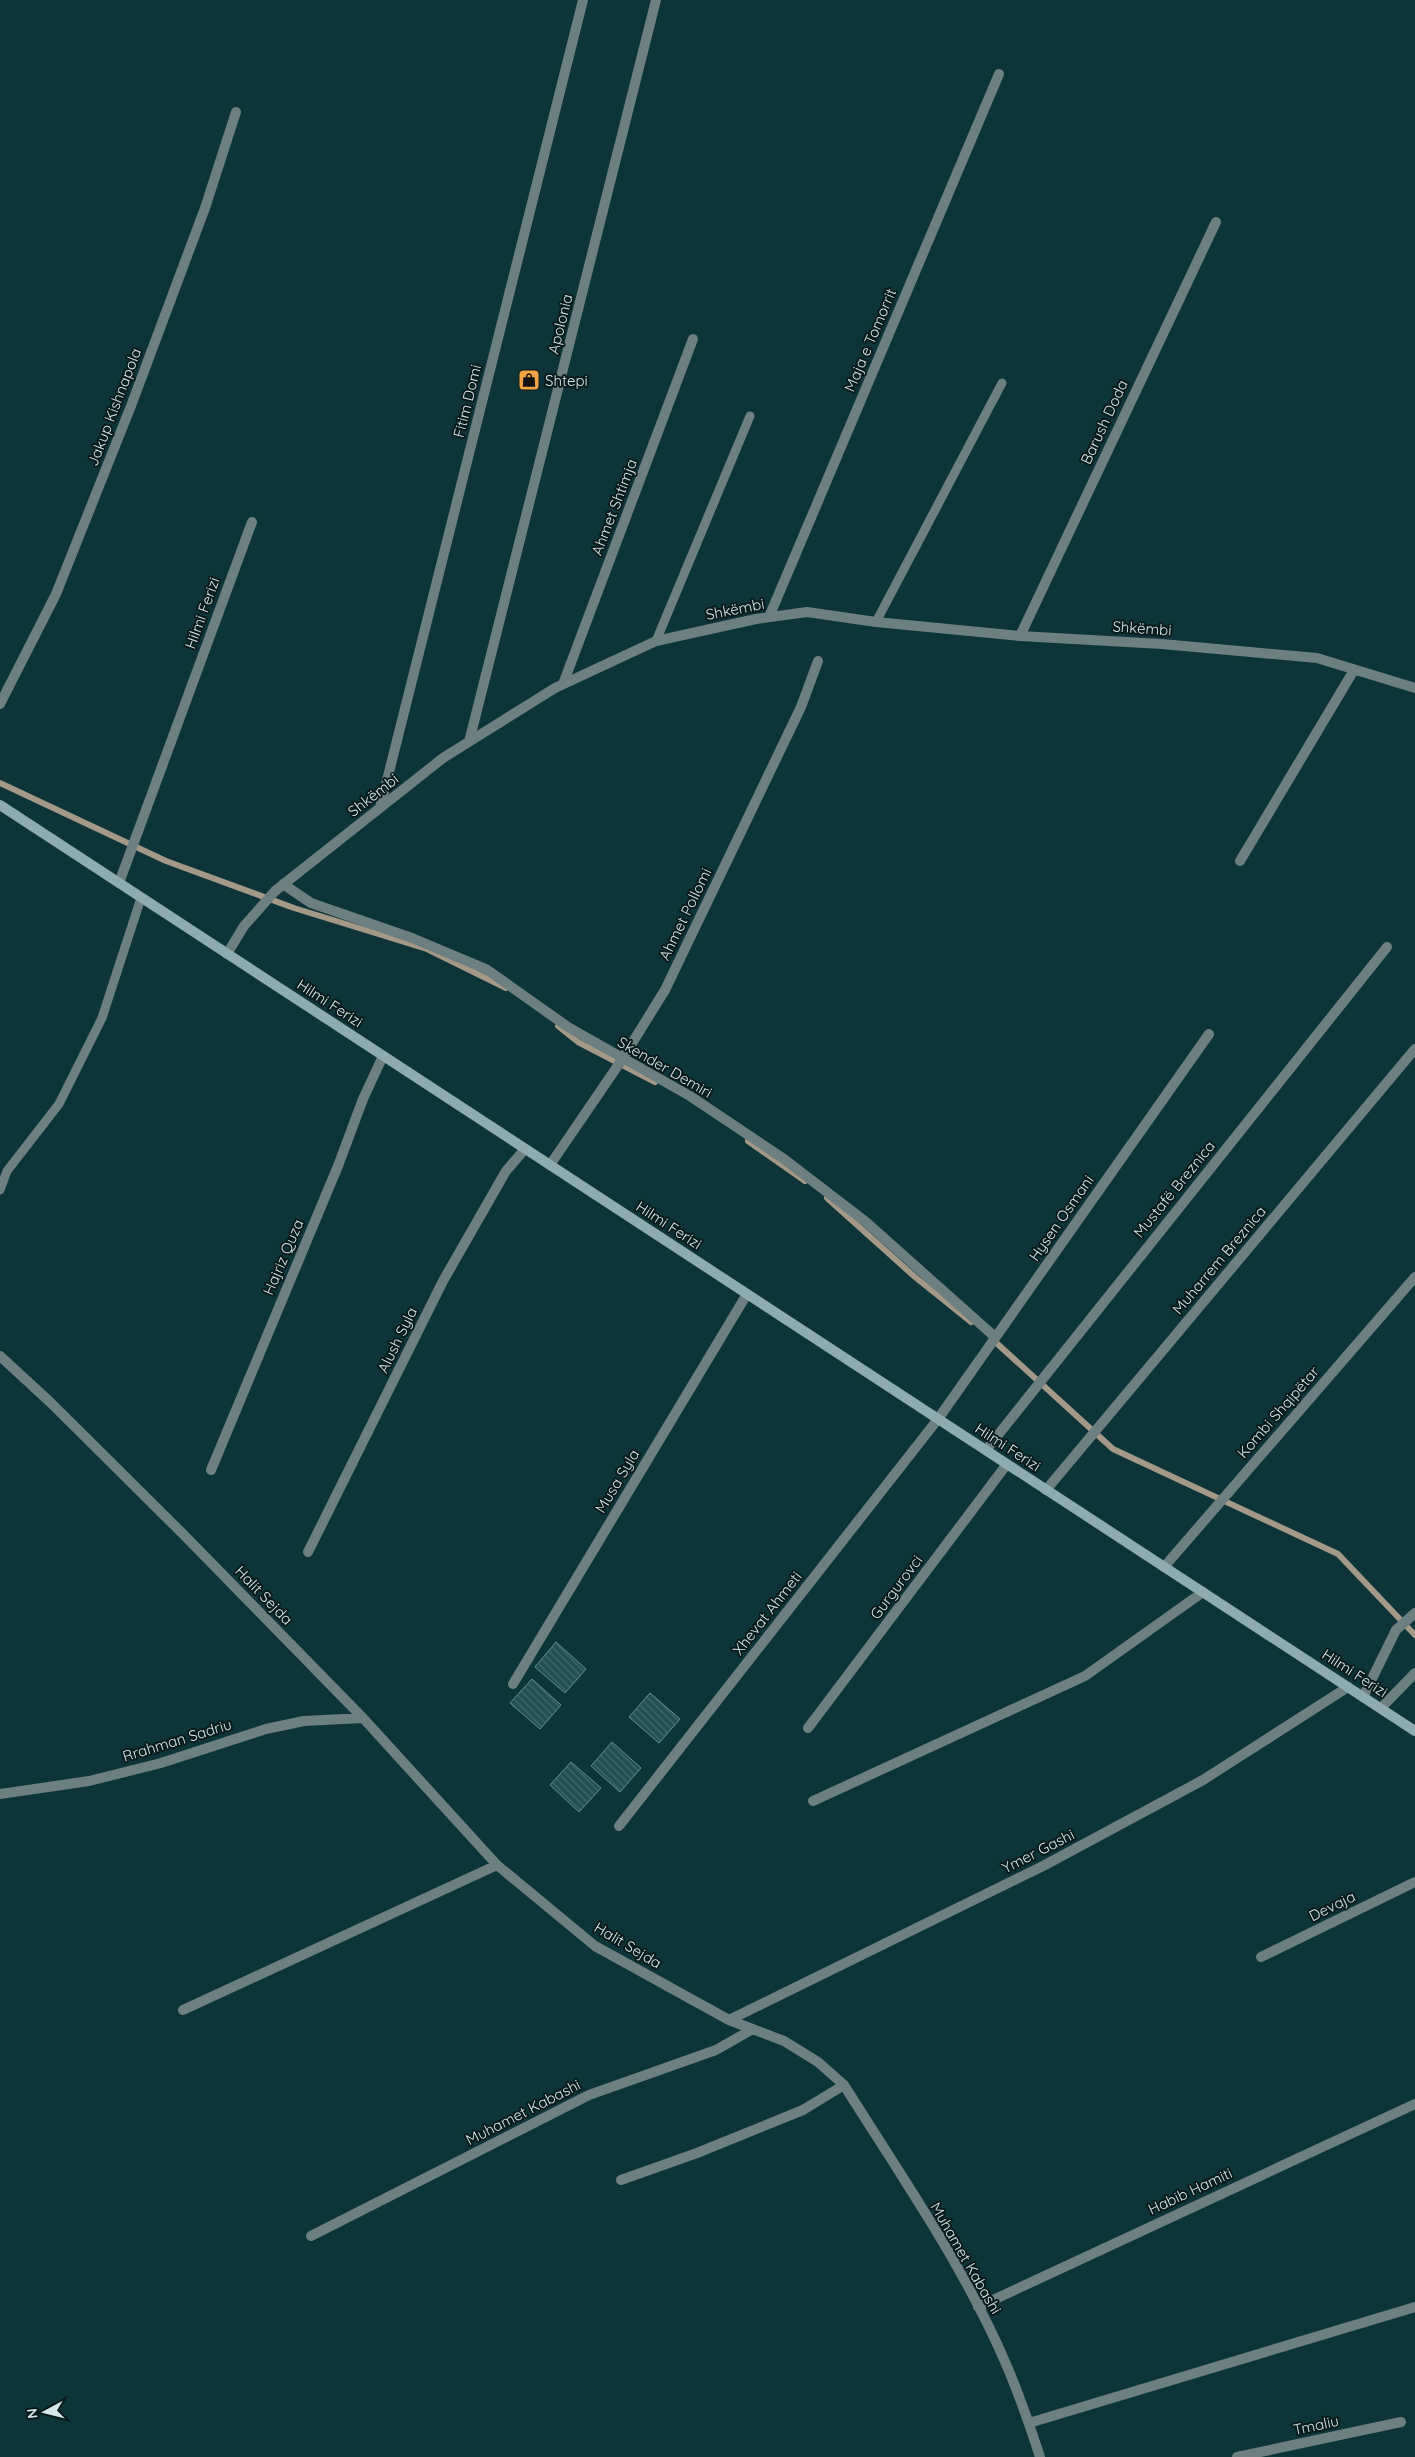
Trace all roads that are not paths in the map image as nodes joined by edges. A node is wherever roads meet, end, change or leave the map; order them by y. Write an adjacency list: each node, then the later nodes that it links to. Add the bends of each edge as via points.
1 (583, 0): 21 (street, Fitim Domi)
2 (656, 0): 19 (street, Apolonia)
3 (999, 74): 10 (street, Maja e Tomorrit)
4 (236, 112): 18 (street, Jakup Kishnapola, via 205,208 63,576)
5 (1216, 222): 12 (street, Barush Doda)
6 (693, 339): 16 (street, Ahmet Shtimja)
7 (1002, 383): 11 (lane)
8 (750, 416): 13 (lane)
9 (252, 522): 23 (street, Hilmi Ferizi)
10 (769, 617): 11 (street, Shkëmbi, via 807,612); 13 (street, Shkëmbi)
11 (876, 622): 12 (street, Shkëmbi)
12 (1020, 636): 15 (street, Shkëmbi, via 1162,644 1317,658)
13 (656, 641): 16 (street, Shkëmbi)
14 (818, 661): 31 (street, Ahmet Pollomi, via 801,707 706,907 665,990)
15 (1354, 670): 17 (street, Shkëmbi); 22 (street)
16 (563, 684): 19 (street, Shkëmbi)
17 (1415, 688)
18 (0, 704)
19 (469, 742): 21 (street, Shkëmbi, via 443,758)
20 (0, 806): 23 (street, Hilmi Ferizi)
21 (380, 808): 24 (street, Shkëmbi)
22 (1240, 861)
23 (119, 883): 25 (street, Hilmi Ferizi)
24 (283, 884): 27 (street, Shkëmbi, via 244,926); 31 (street, Skender Demiri, via 311,903 412,938 486,969)
25 (142, 898): 27 (street, Hilmi Ferizi); 34 (lane, via 102,1018 59,1104 7,1171)
26 (1387, 947): 40 (street, Mustafë Breznica)
27 (227, 954): 30 (street, Hilmi Ferizi)
28 (1209, 1034): 37 (street, Hysen Osmani)
29 (1415, 1049): 43 (street, Muharrem Breznica)
30 (383, 1056): 32 (street, Hilmi Ferizi); 42 (street, Hajriz Quza)
31 (621, 1060): 33 (street, Ahmet Pollomi); 37 (street, Skender Demiri, via 690,1096 784,1159 866,1222)
32 (525, 1149): 33 (street, Hilmi Ferizi); 44 (street, Alush Syla, via 506,1171 444,1280)
33 (550, 1165): 36 (street, Hilmi Ferizi)
34 (0, 1190)
35 (1415, 1277): 45 (street, Kombi Shqipëtar)
36 (747, 1294): 39 (street, Hilmi Ferizi); 49 (street, Musa Syla)
37 (995, 1337): 39 (street, Hysen Osmani)
38 (0, 1356): 53 (street, Halit Sejda, via 176,1527)
39 (938, 1419): 40 (street, Hilmi Ferizi); 58 (street, Xhevat Ahmeti)
40 (986, 1450): 41 (street, Hilmi Ferizi)
41 (1007, 1464): 43 (street, Hilmi Ferizi); 54 (street, Gurgurovci)
42 (211, 1470)
43 (1046, 1490): 45 (street, Hilmi Ferizi)
44 (308, 1552)
45 (1164, 1567): 46 (street, Hilmi Ferizi)
46 (1203, 1592): 50 (street, Hilmi Ferizi); 57 (street, via 1086,1676)
47 (1414, 1613): 51 (street, via 1396,1630)
48 (1415, 1673): 52 (street)
49 (513, 1684)
50 (1348, 1687): 51 (street, Hilmi Ferizi); 63 (street, Ymer Gashi, via 1203,1780 1042,1866)
51 (1363, 1697): 52 (street, Hilmi Ferizi)
52 (1380, 1708): 55 (street, Hilmi Ferizi)
53 (363, 1718): 56 (street, Rrahman Sadriu, via 304,1722 266,1729 161,1763 89,1781); 59 (street, Halit Sejda)
54 (808, 1728)
55 (1415, 1731)
56 (0, 1794)
57 (813, 1801)
58 (619, 1826)
59 (497, 1865): 62 (street); 63 (street, Halit Sejda, via 595,1946)
60 (1415, 1882): 61 (street, Devaja)
61 (1261, 1957)
62 (183, 2010)
63 (729, 2020): 64 (street, Muhamet Kabashi)
64 (753, 2029): 65 (street, Muhamet Kabashi, via 818,2062); 68 (street, Muhamet Kabashi, via 716,2050 589,2095)
65 (844, 2085): 67 (street, via 803,2110); 69 (street, Muhamet Kabashi)
66 (1415, 2104): 69 (street, Habib Hamiti)
67 (621, 2180)
68 (312, 2236)
69 (978, 2307): 72 (street, Muhamet Kabashi, via 1006,2364)
70 (1415, 2307): 72 (street)
71 (1401, 2422): 74 (street, Tmaliu)
72 (1029, 2423): 73 (street, Muhamet Kabashi)
73 (1040, 2457)
74 (1237, 2457)

